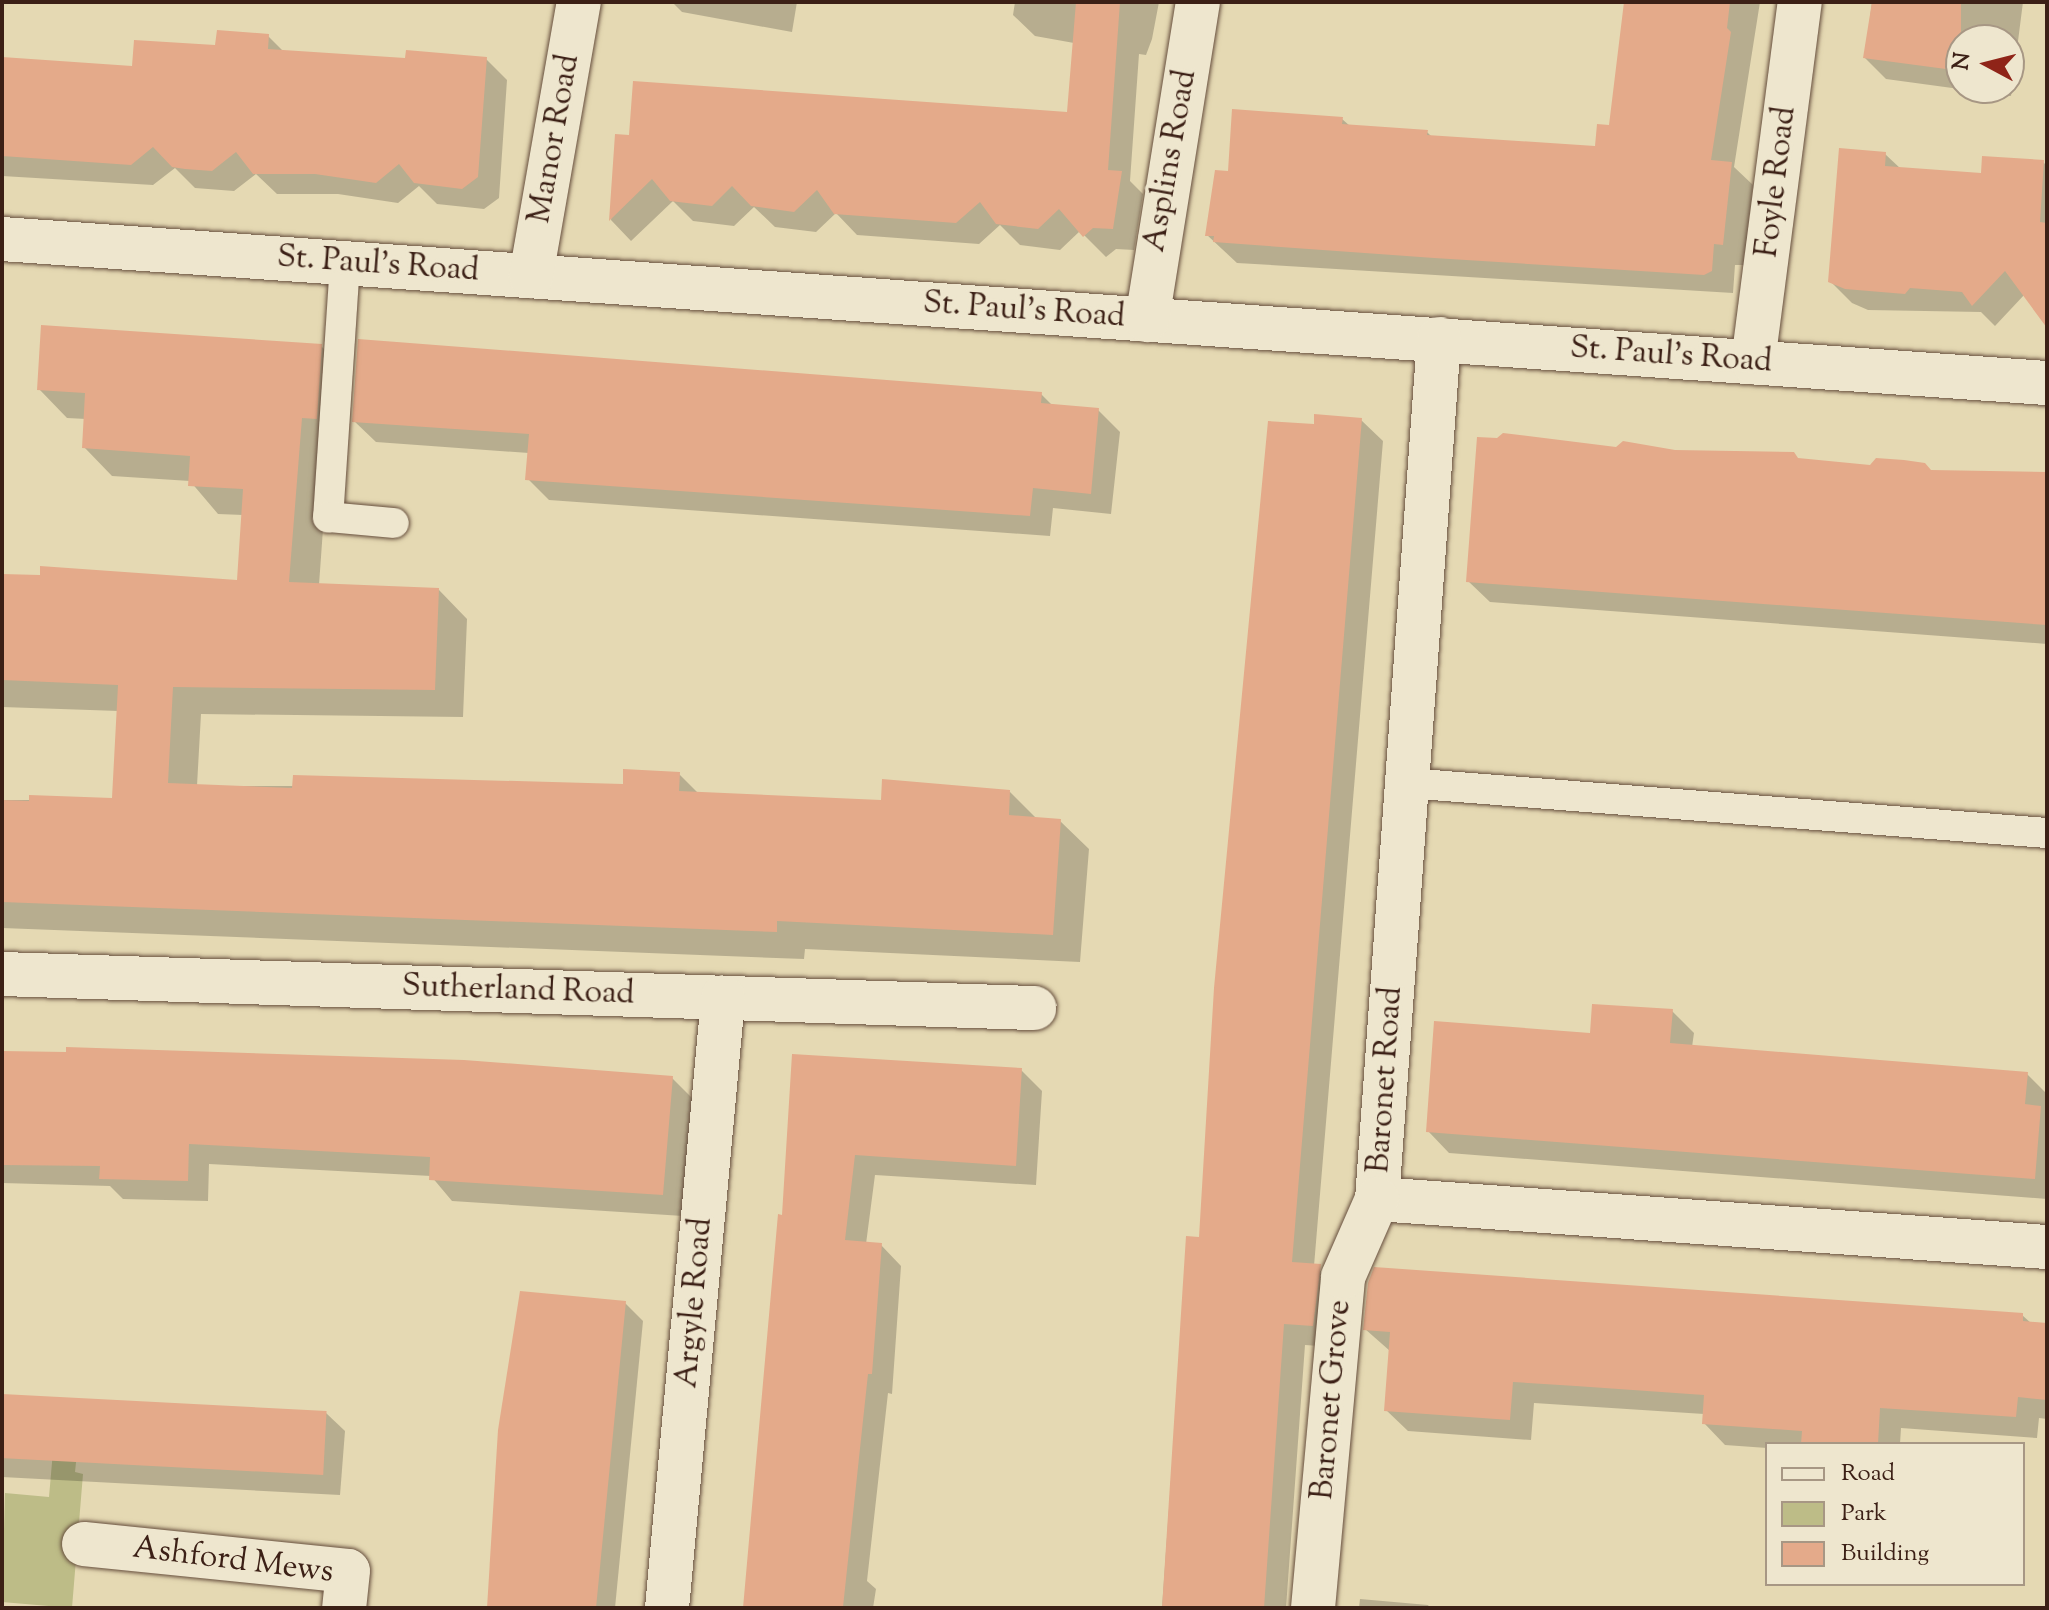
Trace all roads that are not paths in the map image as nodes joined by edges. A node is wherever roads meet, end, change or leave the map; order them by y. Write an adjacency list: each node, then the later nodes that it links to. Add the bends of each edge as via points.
1 (579, 2): 6 (street, Manor Road)
2 (1198, 2): 7 (street, Asplins Road)
3 (1800, 2): 9 (street, Foyle Road)
4 (2, 239): 5 (street, St. Paul's Road)
5 (345, 263): 6 (street, St. Paul's Road); 11 (lane, via 328,517)
6 (531, 276): 7 (street, St. Paul's Road)
7 (1147, 320): 8 (street, St. Paul's Road)
8 (1439, 339): 9 (street, St. Paul's Road); 12 (street, Baronet Road)
9 (1753, 362): 10 (street, St. Paul's Road)
10 (2047, 383)
11 (394, 523)
12 (1407, 783): 13 (lane); 17 (street, Baronet Road)
13 (2047, 833)
14 (2, 974): 15 (street, Sutherland Road)
15 (723, 998): 16 (street, Sutherland Road); 21 (street, Argyle Road)
16 (1034, 1008)
17 (1377, 1199): 18 (street, Baronet Road); 22 (street, Baronet Grove, via 1343,1277)
18 (2047, 1247)
19 (84, 1544): 20 (street, Ashford Mews, via 348,1571)
20 (344, 1608)
21 (667, 1608)
22 (1313, 1608)

